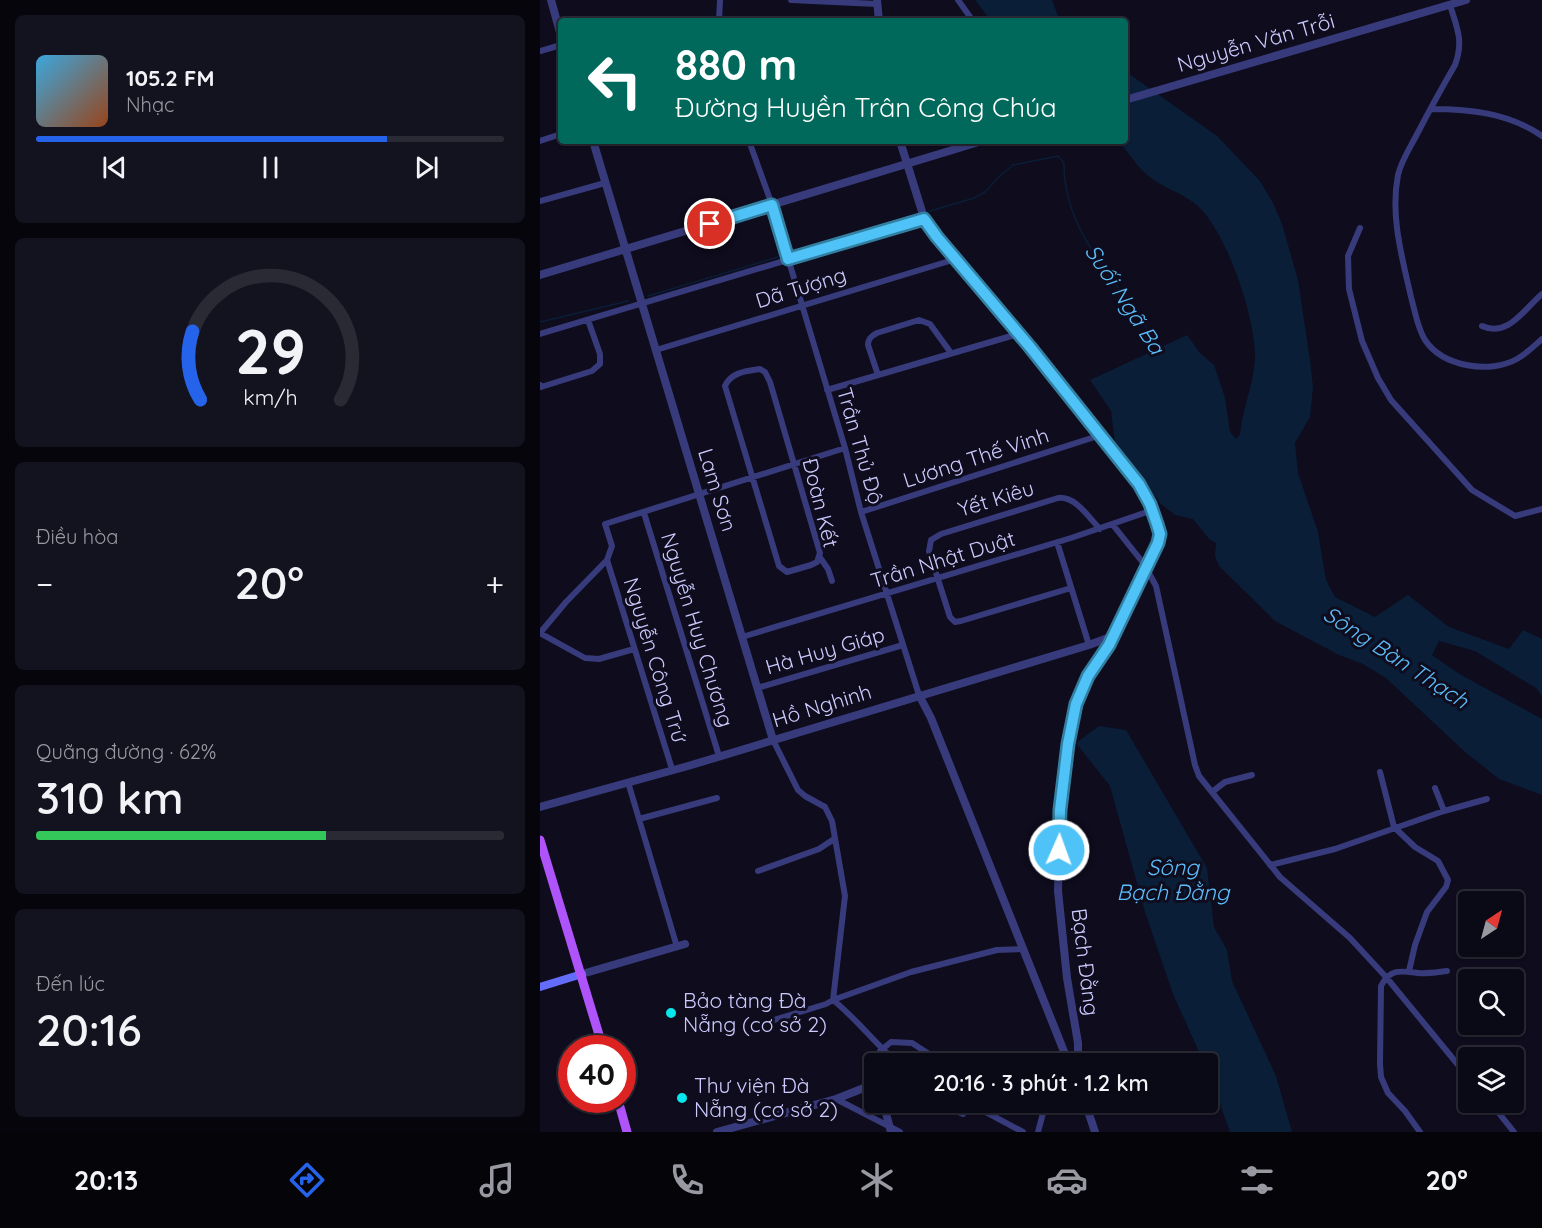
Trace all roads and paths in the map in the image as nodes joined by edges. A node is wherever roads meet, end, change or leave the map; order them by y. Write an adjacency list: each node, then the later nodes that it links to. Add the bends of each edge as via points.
1 (551, 0): 11 (street)
2 (720, 0): 8 (street)
3 (791, 0): 6 (street)
4 (958, 0): 10 (street)
5 (1466, 0): 7 (street, Nguyễn Văn Trỗi)
6 (877, 2): 9 (street)
7 (1450, 5): 14 (street, Nguyễn Văn Trỗi); 15 (street, via 1460,39 1459,52)
8 (719, 18)
9 (879, 18)
10 (971, 18)
11 (558, 25)
12 (558, 46): 13 (street)
13 (540, 51)
14 (1128, 99)
15 (1431, 109): 17 (street, via 1486,113 1511,120); 40 (street, via 1400,167 1396,198 1401,259 1421,332 1437,351 1473,366 1510,362)
16 (558, 135): 18 (street)
17 (1542, 136)
18 (540, 141)
19 (594, 144): 24 (street, Lam Sơn)
20 (750, 144): 26 (street, Trần Thủ Độ)
21 (901, 144): 23 (street, Bạch Đằng)
22 (972, 144): 23 (street)
23 (907, 164): 26 (street); 27 (street, Bạch Đằng)
24 (605, 183): 25 (street); 29 (street, Lam Sơn)
25 (540, 201)
26 (772, 205): 29 (street); 30 (street, Trần Thủ Độ)
27 (924, 219): 30 (street); 31 (street, Bạch Đằng)
28 (1360, 228): 51 (street, via 1348,256 1349,289 1368,357 1391,400 1479,496 1515,516)
29 (627, 249): 32 (street); 34 (street, Lam Sơn)
30 (788, 259): 34 (street); 35 (street, Trần Thủ Độ)
31 (956, 259): 35 (street, Dã Tượng); 39 (street, Bạch Đằng)
32 (540, 275)
33 (1542, 294): 37 (street, via 1510,324 1494,330)
34 (642, 303): 36 (street); 41 (street, Lam Sơn)
35 (802, 305): 41 (street, Dã Tượng); 45 (street, Trần Thủ Độ)
36 (588, 320): 38 (street); 44 (street, via 600,364 592,372)
37 (1482, 326)
38 (540, 334)
39 (1018, 334): 42 (street); 46 (street, Bạch Đằng)
40 (1542, 339)
41 (656, 350): 50 (street, Lam Sơn)
42 (951, 352): 43 (street); 43 (street, via 930,324 919,320 908,323 868,340)
43 (878, 375): 45 (street)
44 (540, 385)
45 (828, 390): 47 (street, Trần Thủ Độ)
46 (1101, 435): 52 (street, Bạch Đằng, via 1139,484); 53 (street, Lương Thế Vinh)
47 (845, 448): 48 (street); 53 (street, Trần Thủ Độ)
48 (794, 464): 49 (street); 49 (street, Đoàn Kết, via 765,372 760,369 733,375 725,386); 58 (street, Đoàn Kết)
49 (754, 477): 50 (street); 58 (street, Đoàn Kết, via 779,566 787,572 794,571 811,566)
50 (700, 495): 54 (street); 67 (street, Lam Sơn)
51 (1542, 509)
52 (1152, 510): 55 (street, Trần Nhật Duật); 60 (street, Bạch Đằng, via 1160,534)
53 (861, 512): 64 (street, Trần Thủ Độ)
54 (644, 513): 59 (street, Nguyễn Công Trứ, via 605,524 612,546); 74 (street, Nguyễn Huy Chương)
55 (1113, 525): 56 (street, Trần Nhật Duật); 60 (street)
56 (1100, 529): 57 (street, Trần Nhật Duật); 61 (street, Yết Kiêu, via 1073,500 1058,498 935,536 930,551)
57 (1057, 542): 61 (street, Trần Nhật Duật); 63 (street)
58 (819, 556): 62 (street)
59 (607, 560): 65 (street); 70 (street, Nguyễn Công Trứ)
60 (1146, 566): 66 (street, Bạch Đằng); 80 (street, via 1156,586 1195,765)
61 (938, 578): 63 (street, via 950,617 956,621); 64 (street, Trần Nhật Duật)
62 (832, 581)
63 (1071, 588): 69 (street)
64 (887, 595): 67 (street, Trần Nhật Duật); 68 (street, Trần Thủ Độ)
65 (540, 633): 70 (street, via 585,658 599,659)
66 (1113, 636): 69 (street, Hồ Nghinh); 106 (street, Bạch Đằng, via 1076,704 1060,810 1058,891)
67 (742, 637): 71 (street, Lam Sơn)
68 (903, 645): 71 (street, Hà Huy Giáp); 72 (street, Trần Thủ Độ)
69 (1089, 645): 72 (street, Hồ Nghinh)
70 (634, 649): 75 (street, Nguyễn Công Trứ)
71 (757, 688): 73 (street, Lam Sơn)
72 (920, 695): 73 (street, Hồ Nghinh); 92 (street)
73 (772, 740): 74 (street, Hồ Nghinh); 87 (street, via 798,790 828,810)
74 (719, 756): 75 (street, Hồ Nghinh)
75 (672, 769): 78 (street, Hồ Nghinh)
76 (1380, 772): 86 (street)
77 (1252, 776): 80 (street, via 1225,782)
78 (628, 782): 83 (street, Hồ Nghinh); 85 (street)
79 (1436, 788): 84 (street)
80 (1212, 792): 89 (street)
81 (717, 798): 85 (street)
82 (1487, 799): 84 (street)
83 (540, 807)
84 (1444, 810): 86 (street)
85 (639, 819): 91 (street)
86 (1394, 827): 89 (street, via 1335,849); 93 (street, via 1438,861 1448,880 1427,912)
87 (834, 839): 90 (street, via 819,849); 98 (street, via 845,896)
88 (540, 840): 95 (main road)
89 (1270, 865): 96 (street, via 1350,938)
90 (758, 871)
91 (681, 945): 95 (street)
92 (1023, 949): 98 (street, via 997,950 911,972); 105 (street)
93 (1409, 971): 94 (street); 96 (street)
94 (1447, 971)
95 (582, 974): 97 (main road); 100 (main road)
96 (1386, 977): 107 (street); 123 (street, via 1381,990 1380,1071 1388,1093)
97 (540, 987)
98 (833, 1000): 99 (street); 101 (street)
99 (761, 1024)
100 (599, 1035)
101 (882, 1048): 102 (street); 103 (street); 104 (street, via 891,1042 906,1042)
102 (880, 1053)
103 (887, 1053)
104 (928, 1053)
105 (1066, 1053)
106 (1077, 1053)
107 (1458, 1065)
108 (864, 1088): 109 (street)
109 (836, 1099): 116 (street); 118 (street)
110 (622, 1113): 117 (main road)
111 (886, 1113): 116 (street)
112 (987, 1113): 120 (street)
113 (1043, 1113): 121 (street)
114 (1089, 1113): 122 (street)
115 (1499, 1113): 124 (street)
116 (890, 1130): 119 (street)
117 (627, 1132)
118 (717, 1132)
119 (900, 1132)
120 (1021, 1132)
121 (1038, 1132)
122 (1095, 1132)
123 (1420, 1132)
124 (1514, 1132)

